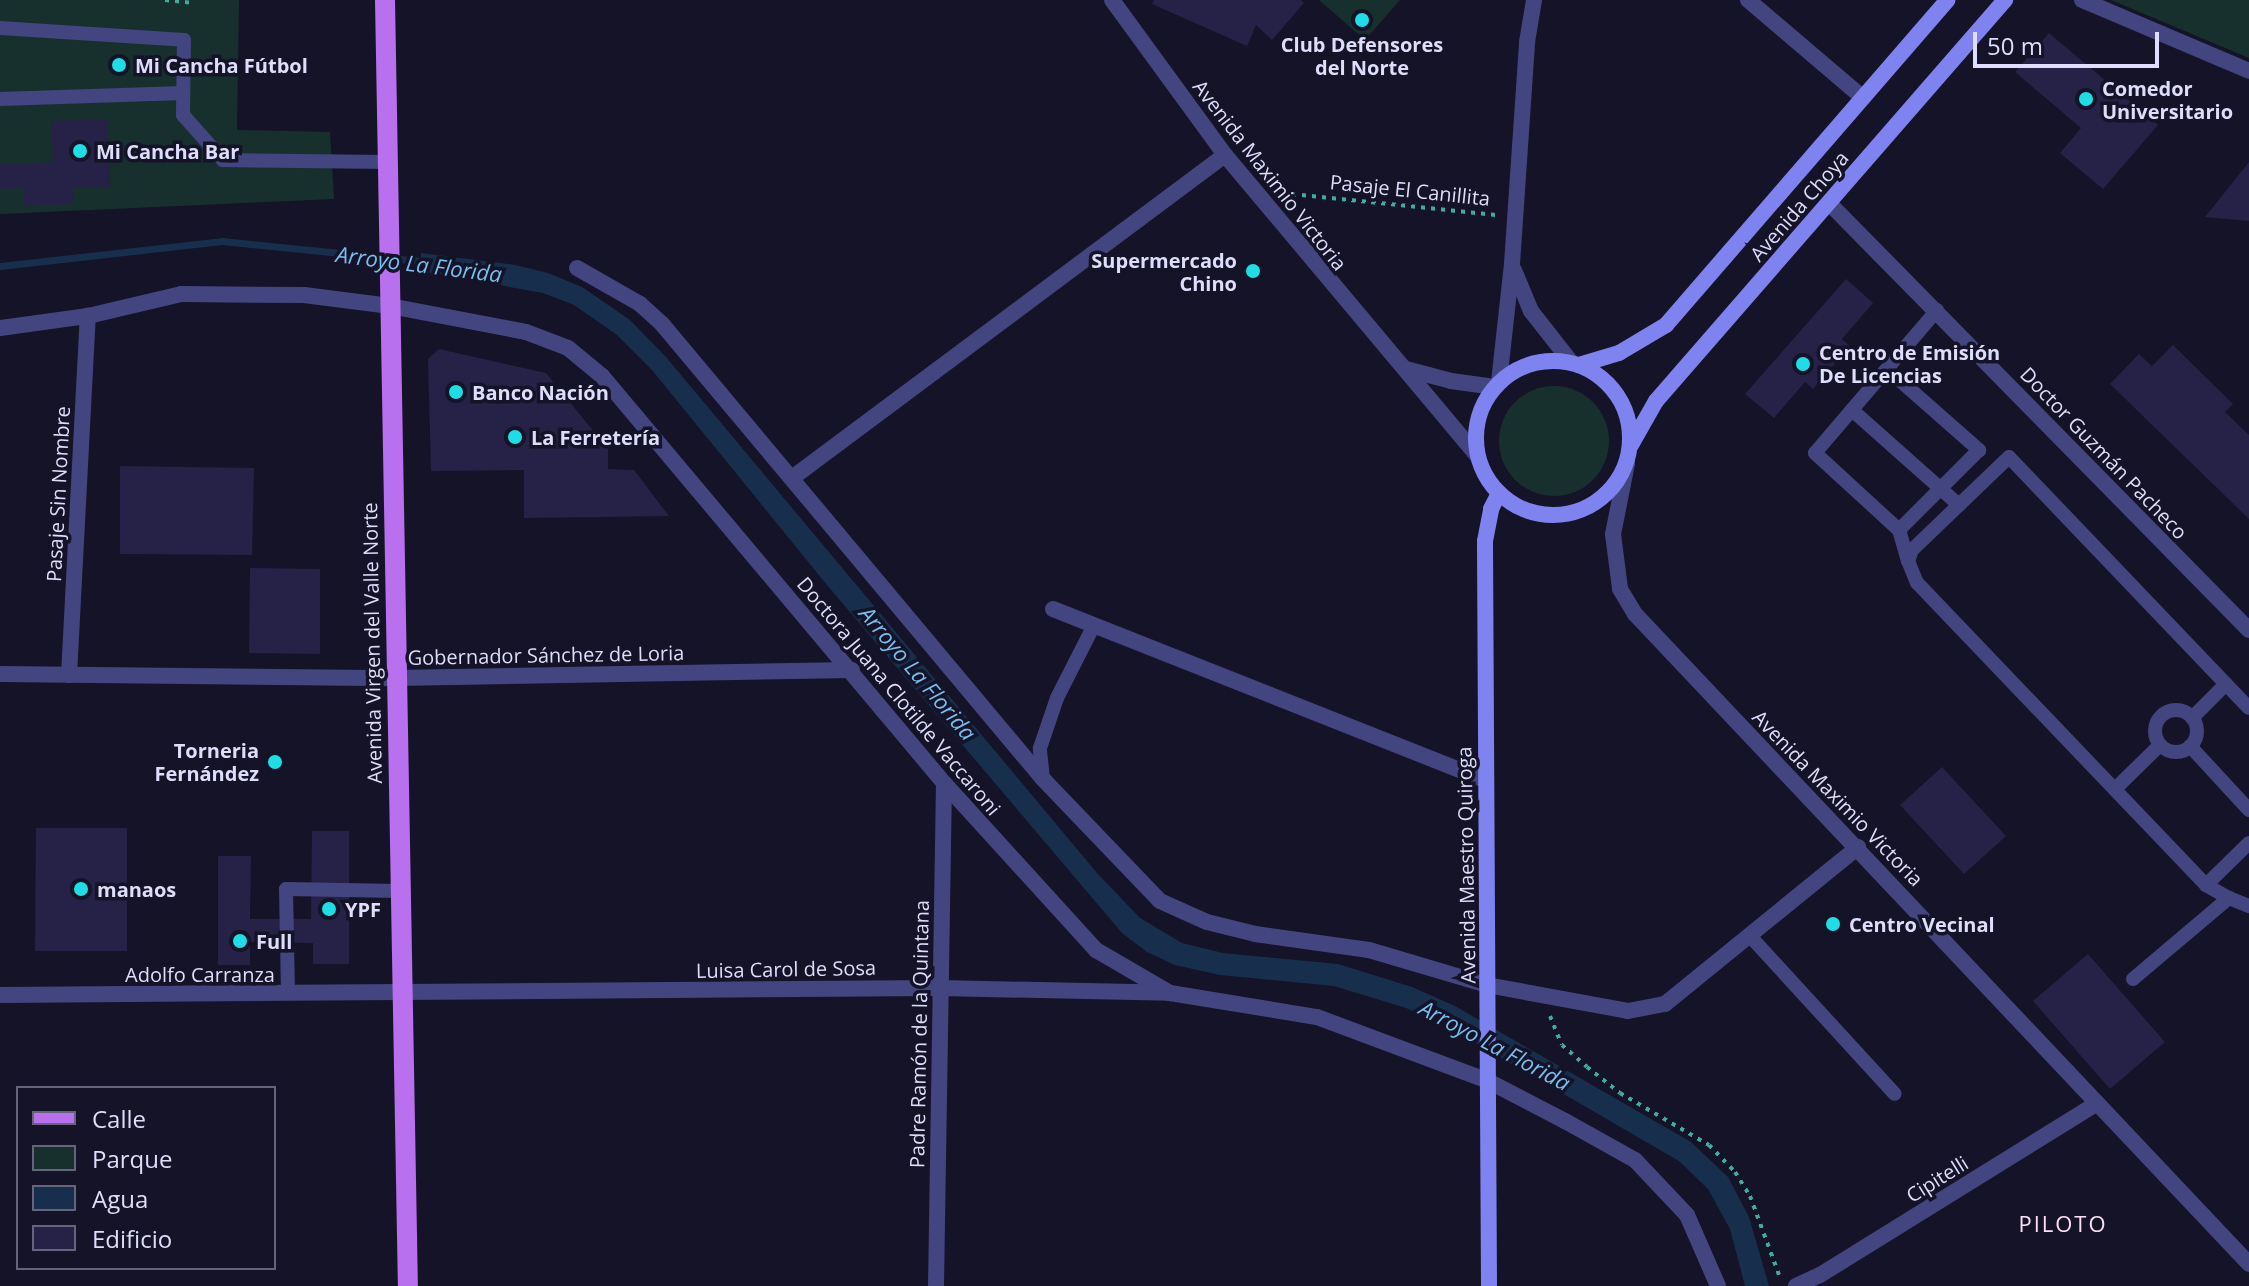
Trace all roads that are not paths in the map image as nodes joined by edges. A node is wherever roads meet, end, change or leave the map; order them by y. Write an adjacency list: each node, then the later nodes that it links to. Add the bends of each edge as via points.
1 (385, 0): 14 (main road, Avenida Virgen del Valle Norte)
2 (1112, 0): 13 (street, Avenida Maximio Victoria)
3 (1534, 0): 16 (street)
4 (1748, 0): 11 (street)
5 (1948, 0): 11 (main road, Avenida Choya)
6 (2005, 0): 15 (main road, Avenida Choya)
7 (2082, 0): 9 (street)
8 (0, 28): 10 (lane, via 184,40)
9 (2249, 71)
10 (183, 93): 12 (lane); 14 (lane, via 183,115 223,160)
11 (1863, 98): 22 (main road, Avenida Choya, via 1666,325 1619,353)
12 (0, 99)
13 (1225, 155): 23 (street, Avenida Maximio Victoria); 30 (street)
14 (388, 162): 18 (main road, Avenida Virgen del Valle Norte)
15 (1829, 203): 19 (street, Doctor Guzmán Pacheco); 27 (main road, Avenida Choya, via 1656,401)
16 (1512, 264): 22 (street, via 1531,311); 25 (street)
17 (577, 268): 30 (street, via 640,304 662,324)
18 (390, 306): 20 (street, Doctora Juana Clotilde Vaccaroni, via 304,295 181,294); 39 (street, Doctora Juana Clotilde Vaccaroni, via 526,332 568,348 602,376); 42 (main road, Avenida Virgen del Valle Norte)
19 (1937, 310): 24 (lane); 38 (street, Doctor Guzmán Pacheco)
20 (88, 316): 21 (street, Doctora Juana Clotilde Vaccaroni); 41 (street, Pasaje Sin Nombre)
21 (0, 328)
22 (1575, 363): 25 (main road, via 1533,363); 27 (main road, via 1601,377 1619,396 1629,419)
23 (1404, 368): 25 (street); 28 (street, Avenida Maximio Victoria)
24 (1887, 369): 26 (lane); 31 (lane, via 1979,450)
25 (1497, 384): 28 (main road, via 1478,419)
26 (1852, 410): 31 (lane); 34 (lane, via 1815,453)
27 (1631, 445): 29 (main road)
28 (1477, 455): 32 (main road)
29 (1627, 464): 32 (main road, via 1601,499 1560,515 1538,514); 54 (street, Avenida Maximio Victoria, via 1613,534 1620,589 1635,614)
30 (792, 478): 48 (street)
31 (1939, 490): 33 (lane); 34 (lane)
32 (1499, 493): 49 (main road, Avenida Maestro Quiroga, via 1485,541)
33 (1959, 505): 35 (lane, via 1912,550); 43 (lane, via 2009,457)
34 (1899, 530): 35 (lane)
35 (1908, 561): 51 (lane, via 1917,583)
36 (1053, 609): 37 (street)
37 (1094, 625): 48 (lane, via 1057,698 1040,748); 49 (street)
38 (2249, 630)
39 (852, 670): 42 (street, Gobernador Sánchez de Loria); 50 (street, Doctora Juana Clotilde Vaccaroni)
40 (0, 674): 41 (street, Gobernador Sánchez de Loria)
41 (69, 675): 42 (street, Gobernador Sánchez de Loria)
42 (396, 678): 56 (main road, Avenida Virgen del Valle Norte)
43 (2226, 684): 44 (lane); 45 (lane)
44 (2249, 708)
45 (2192, 718): 46 (lane, via 2181,711 2163,715 2155,732); 47 (lane, via 2197,730)
46 (2160, 745): 47 (lane, via 2178,751); 51 (lane)
47 (2190, 746): 52 (lane)
48 (1043, 779): 61 (street, via 1160,901 1207,922 1369,950)
49 (1484, 780): 61 (main road, Avenida Maestro Quiroga)
50 (944, 783): 62 (street, Padre Ramón de la Quintana); 65 (street, Doctora Juana Clotilde Vaccaroni, via 1096,950)
51 (2115, 789): 55 (lane)
52 (2249, 810)
53 (2249, 843): 55 (lane)
54 (1858, 847): 59 (street); 69 (street, Avenida Maximio Victoria)
55 (2206, 885): 57 (lane)
56 (400, 891): 63 (lane, via 286,889); 64 (main road, Avenida Virgen del Valle Norte)
57 (2229, 898): 58 (lane); 60 (lane)
58 (2249, 906)
59 (1750, 936): 61 (street, via 1665,1004 1628,1011); 68 (lane)
60 (2133, 979)
61 (1487, 985): 67 (main road, Avenida Maestro Quiroga)
62 (939, 988): 64 (street, Luisa Carol de Sosa); 65 (street, Luisa Carol de Sosa); 72 (street, Padre Ramón de la Quintana)
63 (288, 993): 64 (street, Adolfo Carranza); 66 (street, Adolfo Carranza)
64 (401, 993): 71 (main road, Avenida Virgen del Valle Norte)
65 (1170, 993): 67 (street, Doctora Juana Clotilde Vaccaroni, via 1317,1017)
66 (0, 995)
67 (1488, 1081): 73 (main road, Avenida Maestro Quiroga); 74 (street, Doctora Juana Clotilde Vaccaroni, via 1635,1160 1687,1215)
68 (1895, 1094)
69 (2097, 1103): 70 (street, Avenida Maximio Victoria); 75 (street, Cipitelli)
70 (2249, 1264)
71 (408, 1286)
72 (936, 1286)
73 (1489, 1286)
74 (1718, 1286)
75 (1796, 1286)

